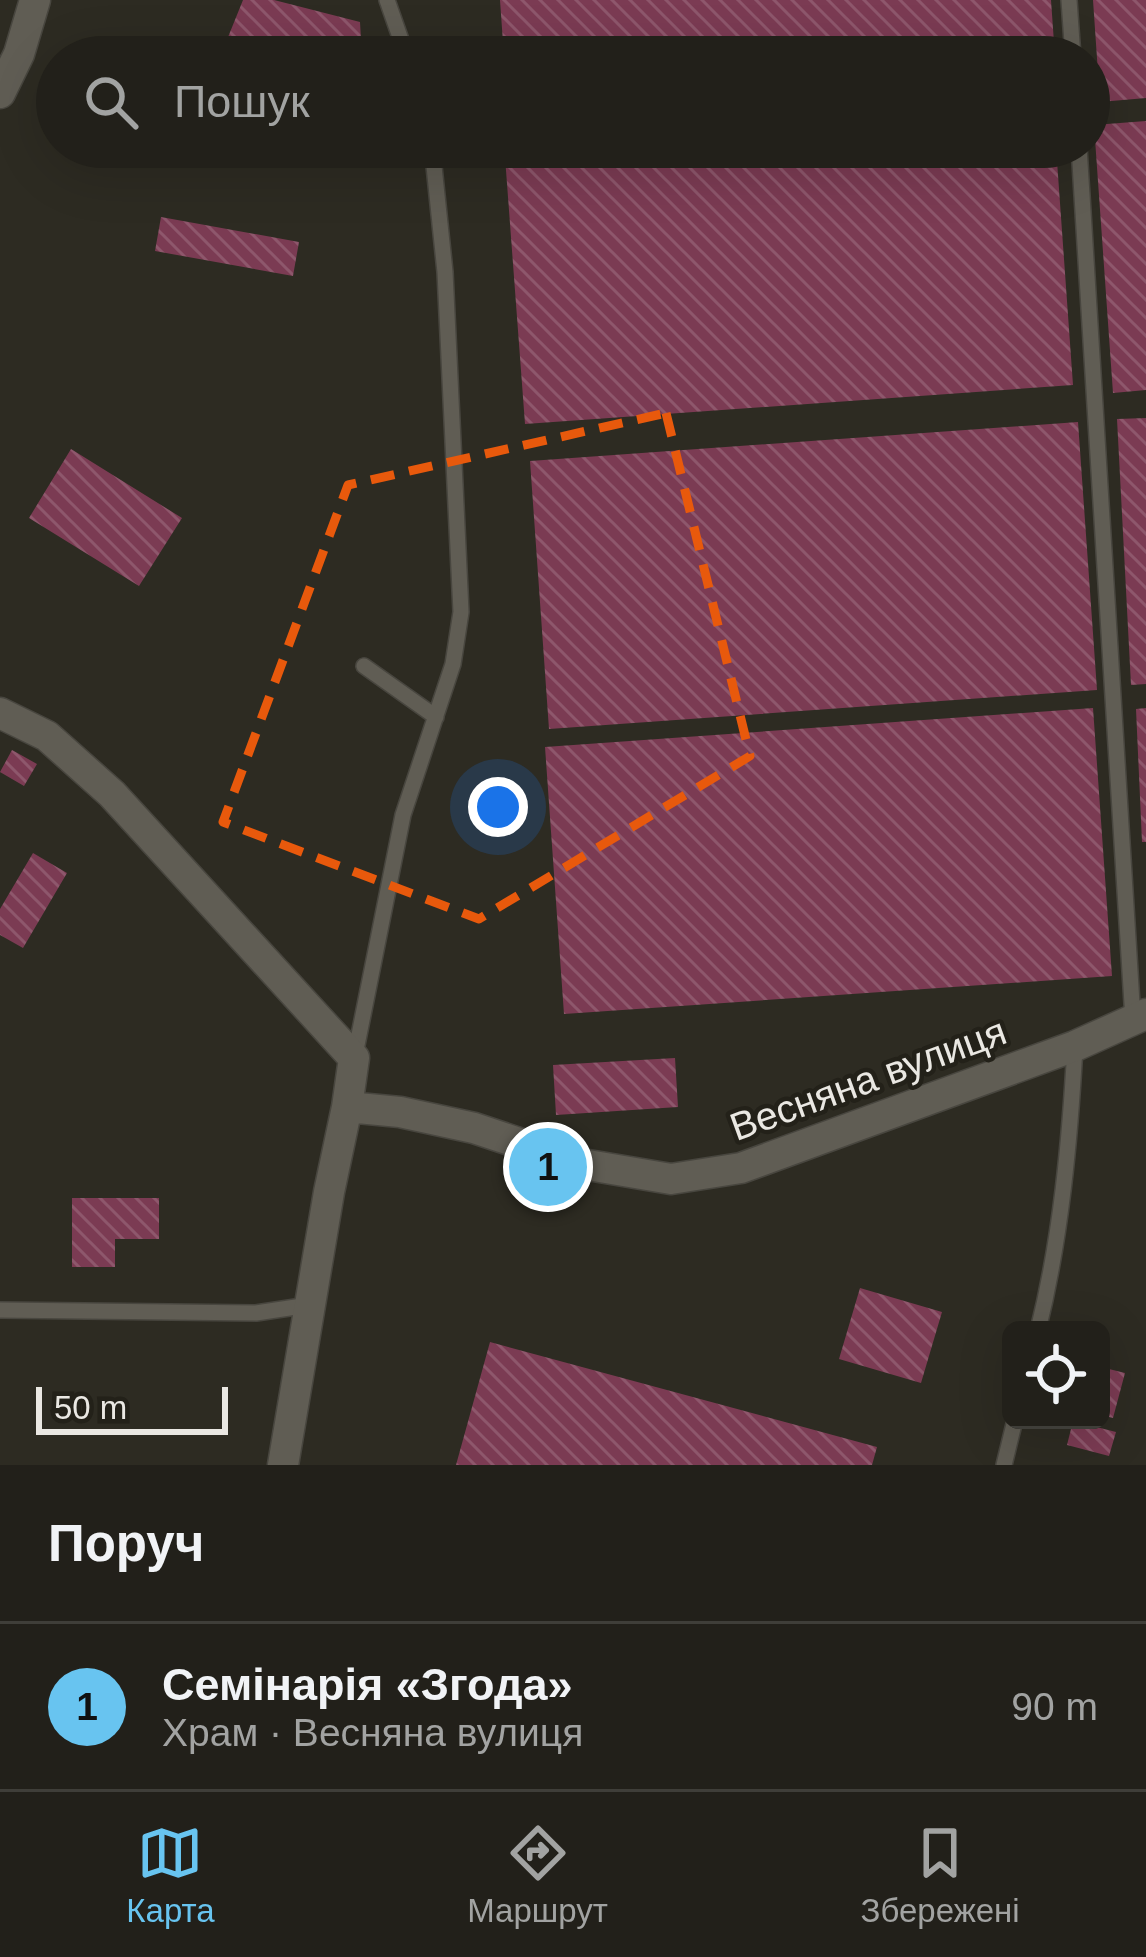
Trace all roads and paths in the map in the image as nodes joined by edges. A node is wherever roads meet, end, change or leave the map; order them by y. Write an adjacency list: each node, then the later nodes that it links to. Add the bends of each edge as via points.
1 (35, 0): 6 (street)
2 (387, 0): 4 (lane)
3 (1069, 0): 5 (lane)
4 (400, 36)
5 (1071, 36)
6 (0, 93)
7 (434, 168): 11 (lane, via 461,612)
8 (1079, 168): 12 (lane)
9 (364, 666): 11 (lane)
10 (0, 712): 14 (street, via 46,736 112,794)
11 (436, 717): 14 (lane, via 403,815)
12 (1139, 1017): 13 (street, Весняна вулиця)
13 (1075, 1046): 15 (street, Весняна вулиця, via 741,1168 671,1178 582,1164 474,1128); 18 (lane)
14 (354, 1058): 15 (street)
15 (346, 1107): 16 (street)
16 (309, 1305): 17 (lane, via 256,1313); 20 (street)
17 (0, 1310)
18 (1040, 1321)
19 (1013, 1429): 21 (lane)
20 (283, 1465)
21 (1004, 1465)

